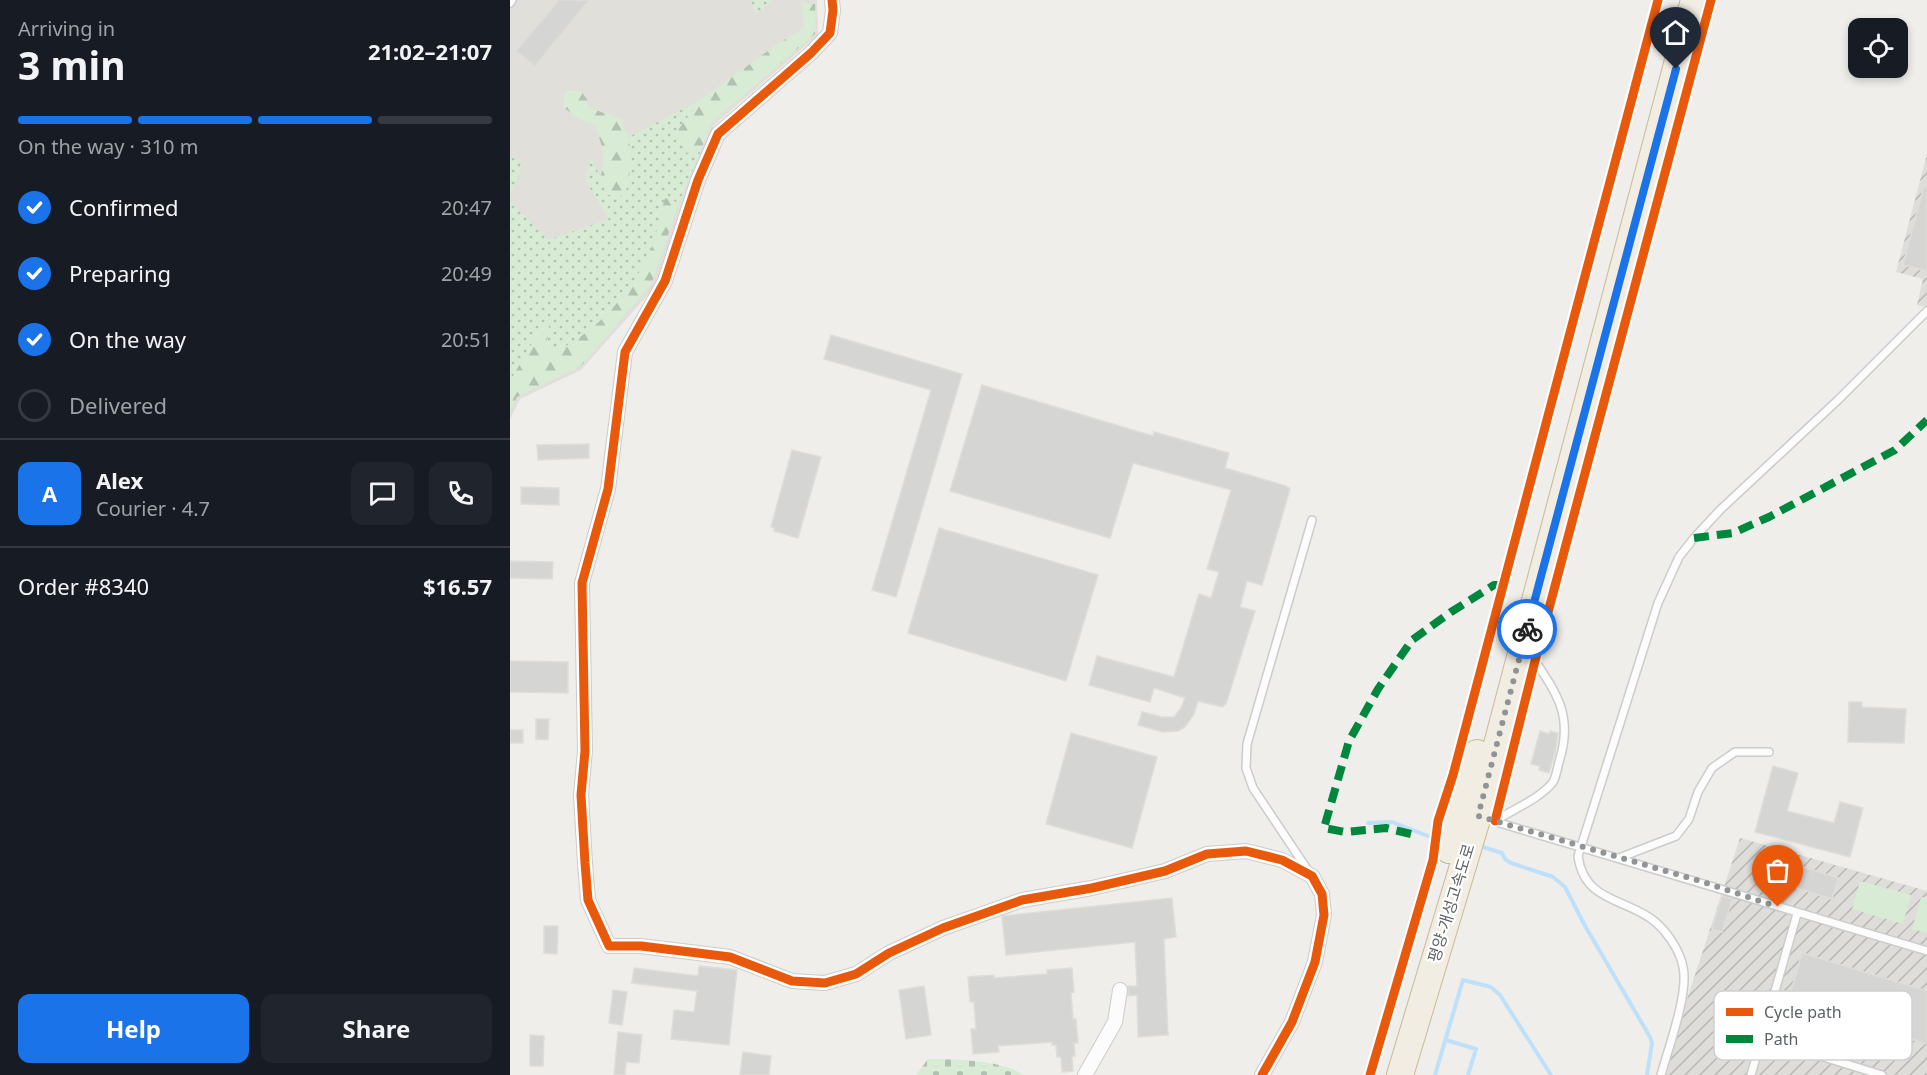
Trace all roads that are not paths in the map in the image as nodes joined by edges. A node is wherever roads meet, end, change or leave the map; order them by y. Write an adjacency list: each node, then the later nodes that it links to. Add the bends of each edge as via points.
1 (832, 0): 11 (street, via 830,33 718,134 698,180 665,281 625,352 608,489 582,583 585,751 581,795 585,863 588,900 609,945 730,957 792,981 825,983 856,974 889,953 969,917 1022,900 1165,871 1207,854 1246,851 1282,860)
2 (1677, 0): 8 (highway, 평양-개성고속도로, via 1522,591)
3 (1694, 0): 6 (highway, 평양-개성고속도로)
4 (1927, 311): 9 (lane, via 1720,510 1679,557 1658,603)
5 (1312, 520): 11 (lane, via 1247,744 1246,760 1253,788)
6 (1524, 642): 8 (highway, 평양-개성고속도로); 8 (lane, via 1565,716 1566,736 1554,781 1542,793)
7 (1769, 752): 10 (lane, via 1735,752 1712,768 1689,819 1676,836)
8 (1470, 829): 9 (lane); 20 (highway, 평양-개성고속도로); 21 (highway, 평양-개성고속도로)
9 (1579, 846): 10 (lane); 22 (lane, via 1579,866 1586,881 1601,895 1660,926 1684,968 1683,993)
10 (1619, 858): 12 (lane)
11 (1312, 876): 19 (street, via 1322,894 1324,915 1315,962 1292,1022)
12 (1797, 914): 13 (lane); 15 (lane)
13 (1927, 951)
14 (1120, 990): 18 (street, via 1115,1022)
15 (1775, 991)
16 (1755, 1060): 23 (lane)
17 (1833, 1060): 24 (lane)
18 (1085, 1075)
19 (1262, 1075)
20 (1383, 1075)
21 (1400, 1075)
22 (1661, 1075)
23 (1751, 1075)
24 (1882, 1075)

